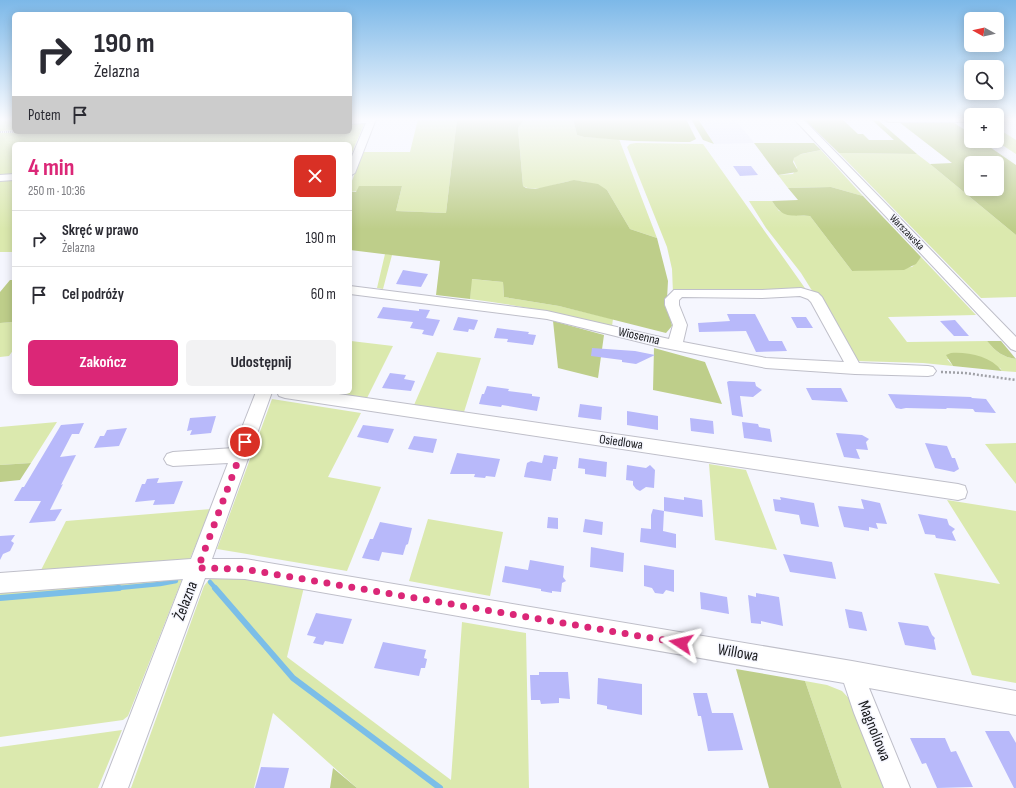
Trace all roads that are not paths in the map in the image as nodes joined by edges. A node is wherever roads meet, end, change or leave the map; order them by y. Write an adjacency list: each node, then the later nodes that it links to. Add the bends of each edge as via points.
1 (833, 156): 6 (street, Warszawska)
2 (0, 178): 3 (street)
3 (12, 178)
4 (352, 290): 5 (street, Wiosenna, via 547,315)
5 (675, 345): 7 (street, Wiosenna, via 766,363); 7 (street, via 680,325 672,299 679,293 801,292 813,296 816,300)
6 (1016, 346)
7 (855, 369): 8 (street, Wiosenna)
8 (928, 371)
9 (263, 394): 11 (street, Żelazna)
10 (298, 394): 13 (street, Osiedlowa)
11 (241, 455): 12 (street); 14 (street, Żelazna)
12 (173, 459)
13 (958, 492)
14 (198, 568): 15 (street, Willowa); 16 (street, Willowa, via 244,569); 18 (street, Żelazna)
15 (0, 582)
16 (852, 673): 17 (street, Willowa); 19 (street, Magnoliowa)
17 (1016, 703)
18 (115, 788)
19 (897, 788)

